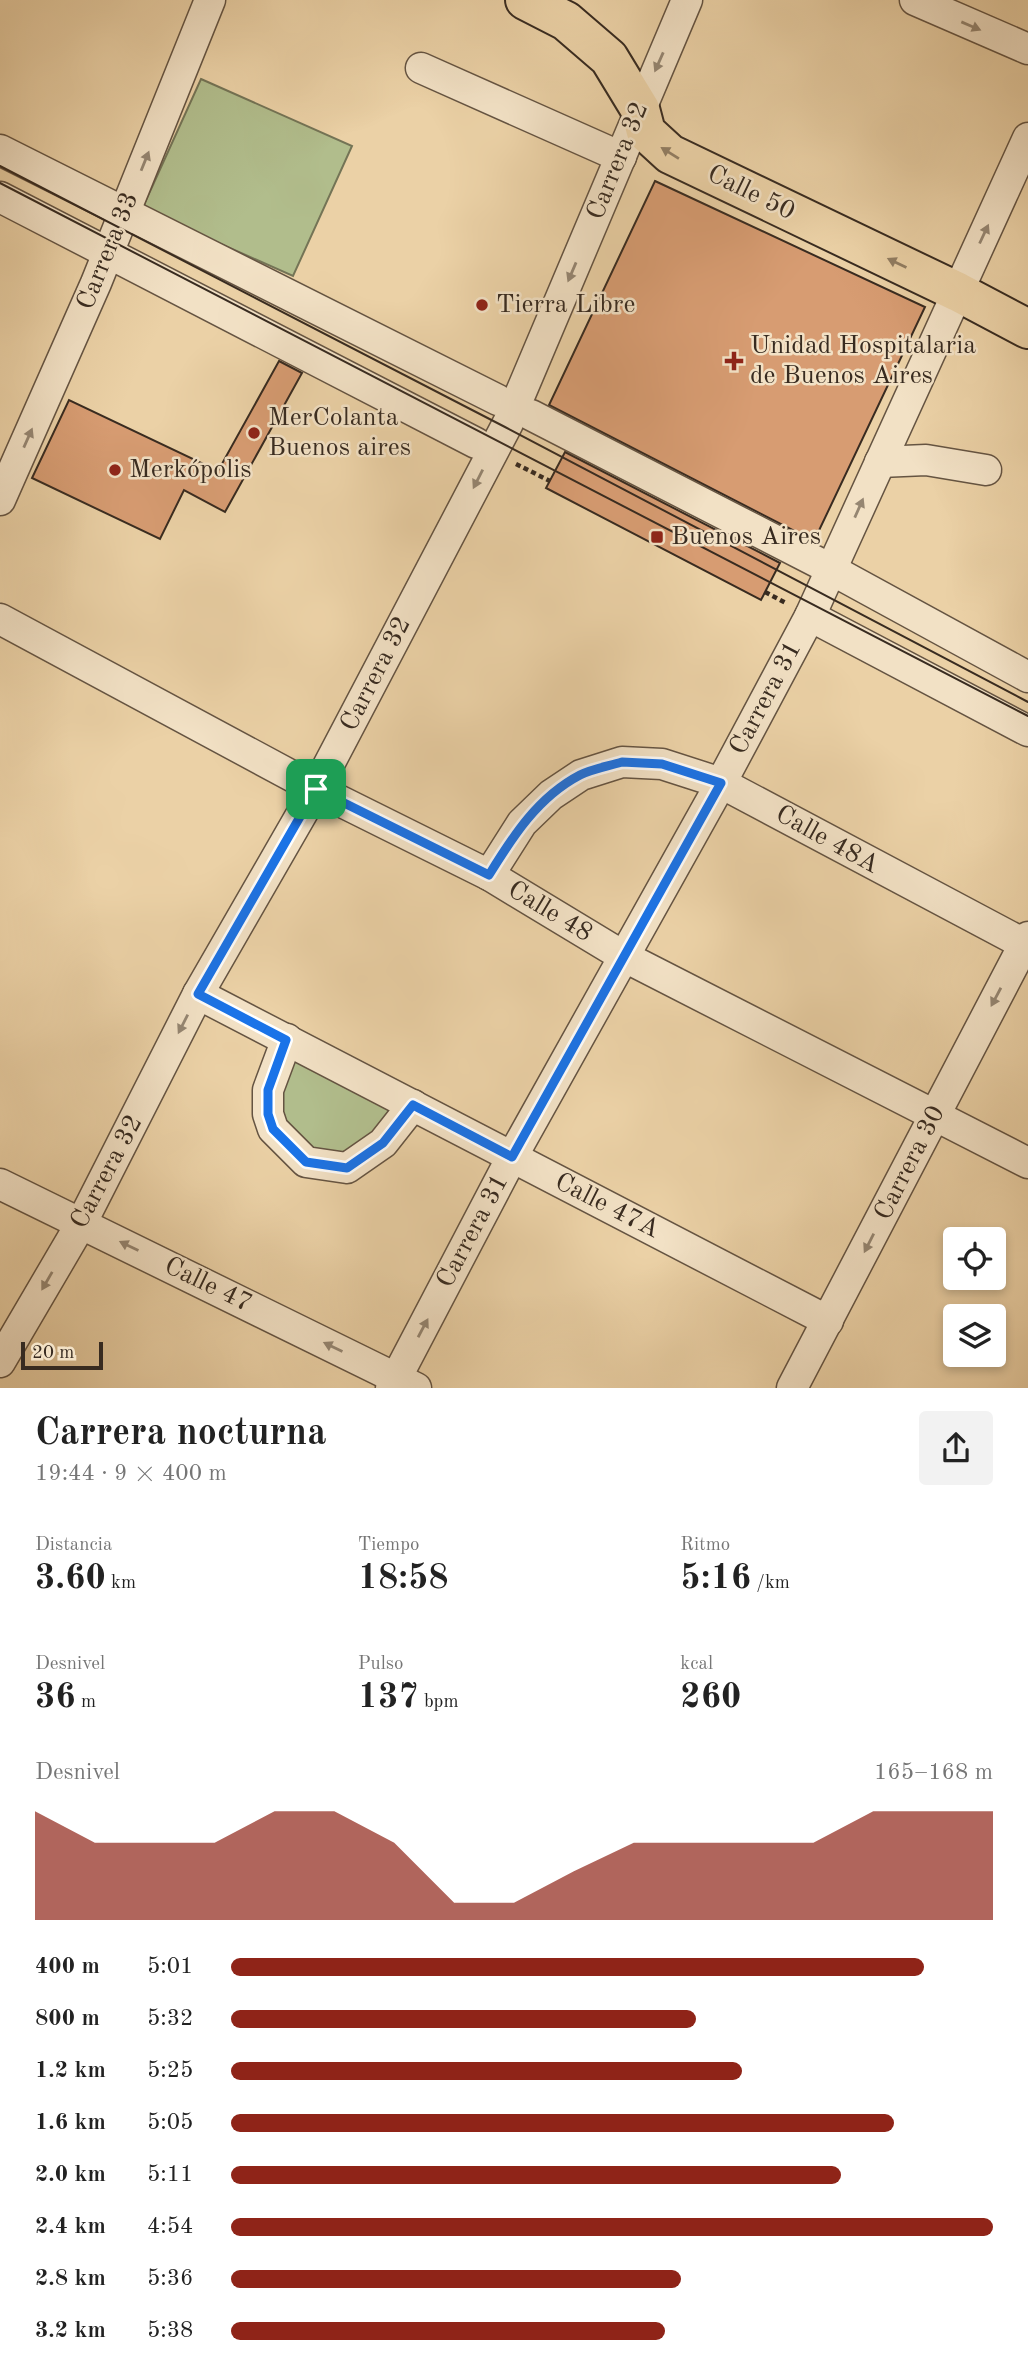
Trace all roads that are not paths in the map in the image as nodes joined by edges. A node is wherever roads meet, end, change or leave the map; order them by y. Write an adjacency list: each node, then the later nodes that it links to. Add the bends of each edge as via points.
1 (210, 0): 12 (street, Carrera 33, one-way to 1)
2 (525, 0): 7 (main road, Calle 50, via 566,21 594,43 622,76)
3 (687, 0): 7 (street, Carrera 32, one-way to 7)
4 (915, 0): 5 (street, one-way to 5)
5 (1028, 49)
6 (421, 68): 10 (street)
7 (640, 109): 10 (street, Carrera 32); 14 (main road, Calle 50, one-way to 7, via 670,154 646,132)
8 (1028, 138): 14 (street, Carrera 31, one-way to 8)
9 (0, 150): 12 (street)
10 (621, 157): 28 (street, Carrera 32, one-way to 28, via 508,423)
11 (0, 197): 13 (street)
12 (124, 214): 13 (street, Carrera 33); 16 (street)
13 (108, 253): 18 (street); 21 (street, Carrera 33, one-way to 13)
14 (958, 292): 15 (main road, Calle 50); 19 (street, Carrera 31)
15 (1028, 329)
16 (498, 400)
17 (531, 415): 22 (street)
18 (476, 443)
19 (880, 462): 20 (street, via 926,460); 22 (street, Carrera 31, one-way to 19)
20 (986, 470)
21 (0, 500)
22 (831, 570): 23 (street, Carrera 31); 25 (street)
23 (810, 615): 26 (street); 27 (street, Carrera 31)
24 (0, 620): 28 (street, Calle 48)
25 (1028, 677)
26 (1028, 731)
27 (721, 783): 29 (street, Calle 48A, via 662,764 622,762 581,775 522,823); 30 (street, Calle 48A); 31 (street, Carrera 31)
28 (316, 789): 29 (street, Calle 48); 32 (street, Carrera 32)
29 (489, 875): 31 (street, Calle 48)
30 (1026, 941): 35 (street, Carrera 30, one-way to 35)
31 (623, 956): 35 (street, Calle 48); 36 (street, Carrera 31)
32 (198, 994): 33 (street, Calle 47A); 39 (street, Carrera 32, one-way to 39)
33 (286, 1040): 34 (street, Calle 47A); 34 (street, via 268,1090 268,1114 273,1129 306,1162 347,1168 383,1143)
34 (413, 1105): 36 (street, Calle 47A)
35 (934, 1114): 37 (street, Calle 48); 40 (street, Carrera 30, one-way to 40)
36 (512, 1157): 40 (street, Calle 47A); 42 (street, Carrera 31, one-way to 36)
37 (1028, 1163)
38 (0, 1184): 39 (street, Calle 47)
39 (82, 1223): 41 (street, Carrera 32, one-way to 41); 42 (street, Calle 47, one-way to 39)
40 (828, 1321): 43 (street, Carrera 30)
41 (0, 1362)
42 (401, 1385)
43 (792, 1388)

